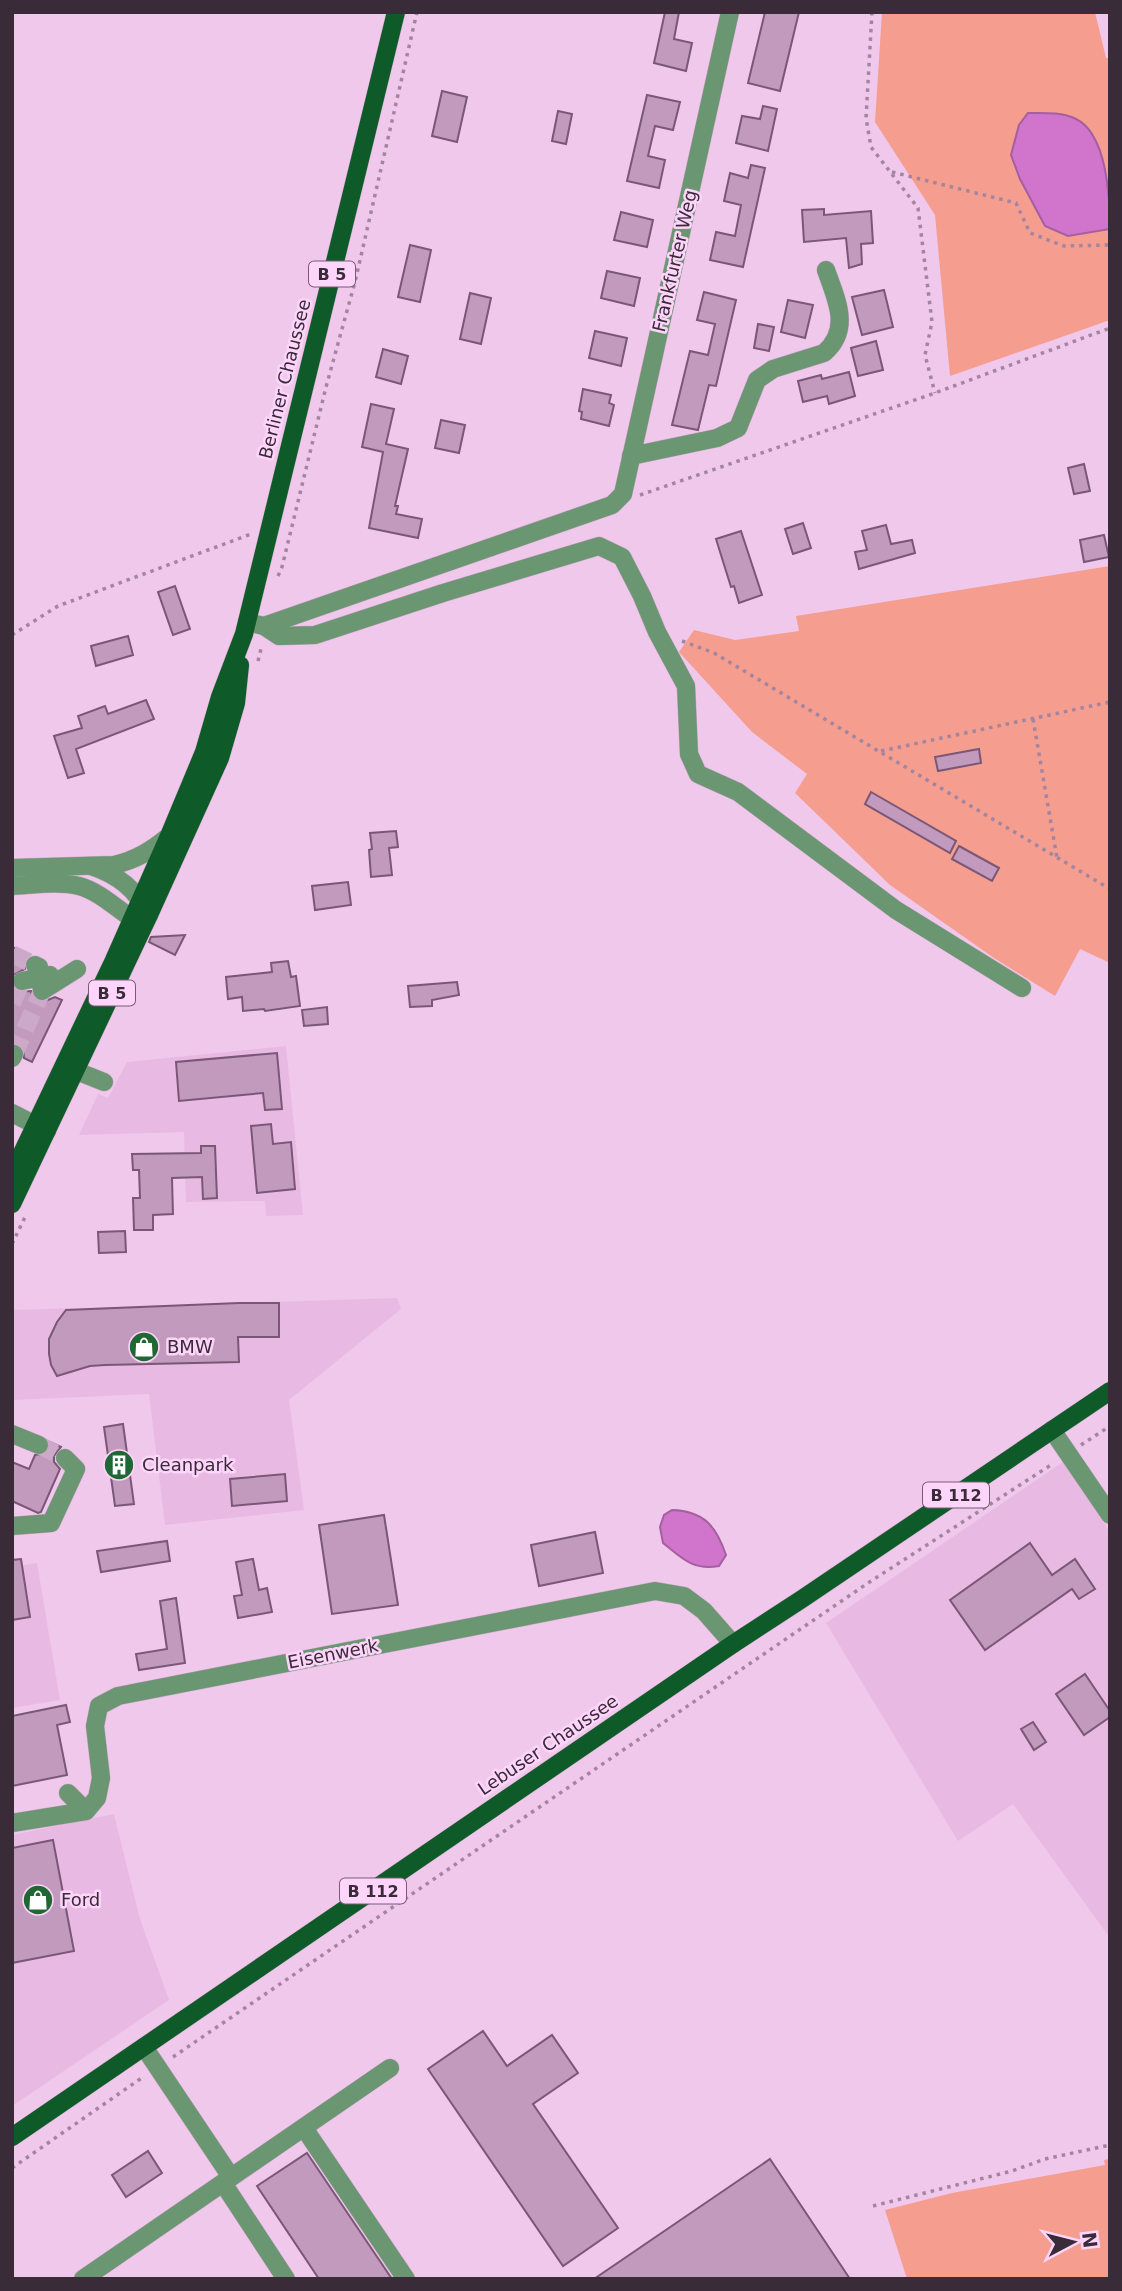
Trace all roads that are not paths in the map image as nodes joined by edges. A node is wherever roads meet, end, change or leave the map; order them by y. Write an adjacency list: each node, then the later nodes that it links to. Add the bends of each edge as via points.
1 (396, 12): 5 (main road, Berliner Chaussee / B 5)
2 (730, 12): 4 (street, Frankfurter Weg)
3 (826, 270): 4 (street, via 840,309 831,347 773,369 757,380 738,428 717,438)
4 (631, 456): 5 (street, Frankfurter Weg, via 623,494 612,505)
5 (252, 627): 6 (main road, Berliner Chaussee / B 5, via 220,697 204,752); 11 (main road, Berliner Chaussee / B 5, via 220,758); 14 (street, via 279,636 315,635 599,546 622,557 686,686 689,754 698,774 738,792 896,910)
6 (169, 836): 7 (street, via 130,862); 10 (main road, Berliner Chaussee / B 5)
7 (91, 866): 8 (street); 10 (street, via 111,873)
8 (12, 869)
9 (12, 886): 11 (street, via 80,887)
10 (141, 898): 11 (street)
11 (140, 916): 15 (main road, Berliner Chaussee / B 5)
12 (39, 978): 13 (street)
13 (22, 981)
14 (1021, 988)
15 (69, 1068): 16 (street); 18 (main road, Berliner Chaussee / B 5)
16 (104, 1082)
17 (12, 1114): 18 (street)
18 (41, 1128): 19 (main road, Berliner Chaussee / B 5); 20 (main road, Berliner Chaussee / B 5)
19 (12, 1174)
20 (12, 1204)
21 (1110, 1391): 22 (main road, Lebuser Chaussee / B 112)
22 (1052, 1430): 26 (street); 28 (main road, Lebuser Chaussee / B 112)
23 (12, 1434): 24 (street)
24 (39, 1445)
25 (65, 1458): 27 (street, via 76,1469 51,1523)
26 (1110, 1515)
27 (12, 1526)
28 (733, 1644): 30 (street, Eisenwerk, via 684,1596 655,1591 118,1696 99,1706 95,1726 101,1778 97,1798); 32 (main road, Lebuser Chaussee / B 112)
29 (68, 1793): 30 (street)
30 (86, 1811): 31 (street)
31 (12, 1823)
32 (144, 2047): 35 (main road, Lebuser Chaussee / B 112); 36 (street)
33 (390, 2068): 34 (street)
34 (304, 2128): 36 (street); 39 (street)
35 (12, 2137)
36 (227, 2180): 37 (street); 38 (street)
37 (83, 2279)
38 (286, 2279)
39 (405, 2279)

